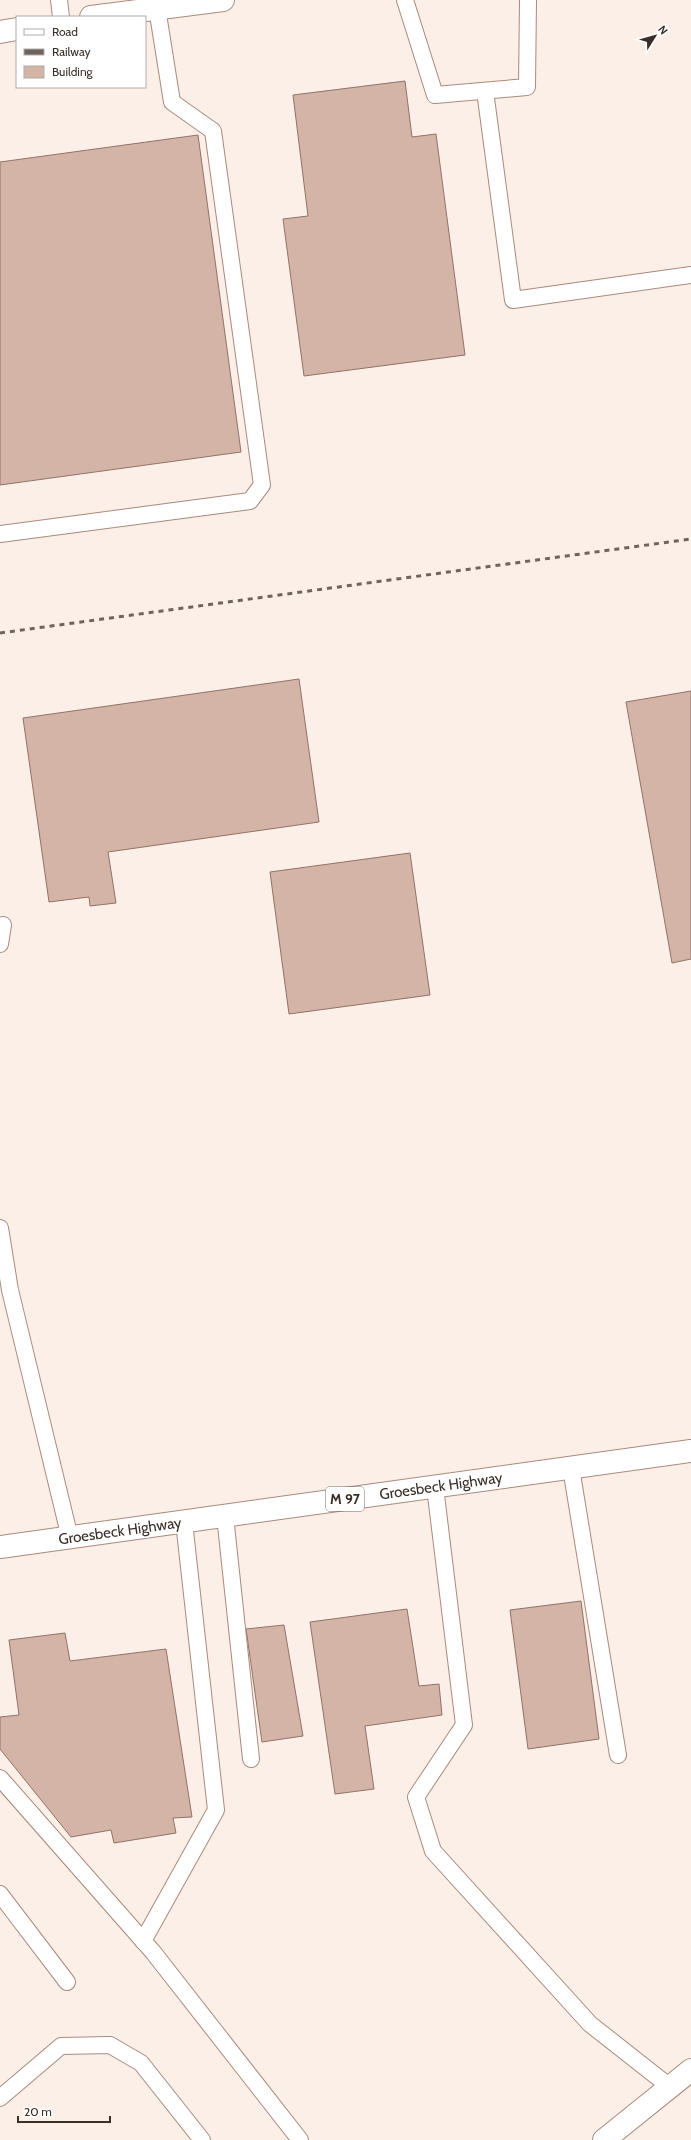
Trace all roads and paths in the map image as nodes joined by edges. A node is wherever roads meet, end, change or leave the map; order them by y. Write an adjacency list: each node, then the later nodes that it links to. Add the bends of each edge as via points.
1 (59, 0): 6 (lane)
2 (223, 0): 5 (main road)
3 (405, 0): 10 (lane, via 435,95)
4 (528, 0): 10 (lane, via 527,87)
5 (157, 8): 7 (main road); 12 (lane, via 172,102 213,131 262,485 250,501)
6 (61, 16)
7 (98, 16)
8 (16, 29): 9 (main road)
9 (0, 32)
10 (485, 91): 11 (lane, via 513,300)
11 (691, 275)
12 (0, 534)
13 (3, 925): 14 (lane)
14 (0, 944)
15 (0, 1228): 21 (lane, via 10,1290)
16 (691, 1451): 17 (main road, Groesbeck Highway / M 97)
17 (571, 1468): 18 (main road, Groesbeck Highway / M 97); 23 (lane)
18 (435, 1487): 19 (main road, Groesbeck Highway / M 97); 30 (lane, via 464,1725 416,1797 433,1851 590,2024)
19 (225, 1516): 20 (main road, Groesbeck Highway / M 97); 24 (lane)
20 (184, 1522): 21 (main road, Groesbeck Highway / M 97); 27 (lane, via 216,1810)
21 (70, 1538): 22 (main road, Groesbeck Highway / M 97)
22 (0, 1547)
23 (618, 1755)
24 (251, 1759)
25 (0, 1778): 27 (lane)
26 (0, 1894): 28 (lane)
27 (143, 1941): 33 (lane)
28 (68, 1982)
29 (691, 2070): 30 (main road)
30 (670, 2087): 34 (main road)
31 (0, 2098): 32 (lane, via 61,2046 110,2045 141,2063)
32 (202, 2140)
33 (300, 2140)
34 (604, 2140)

